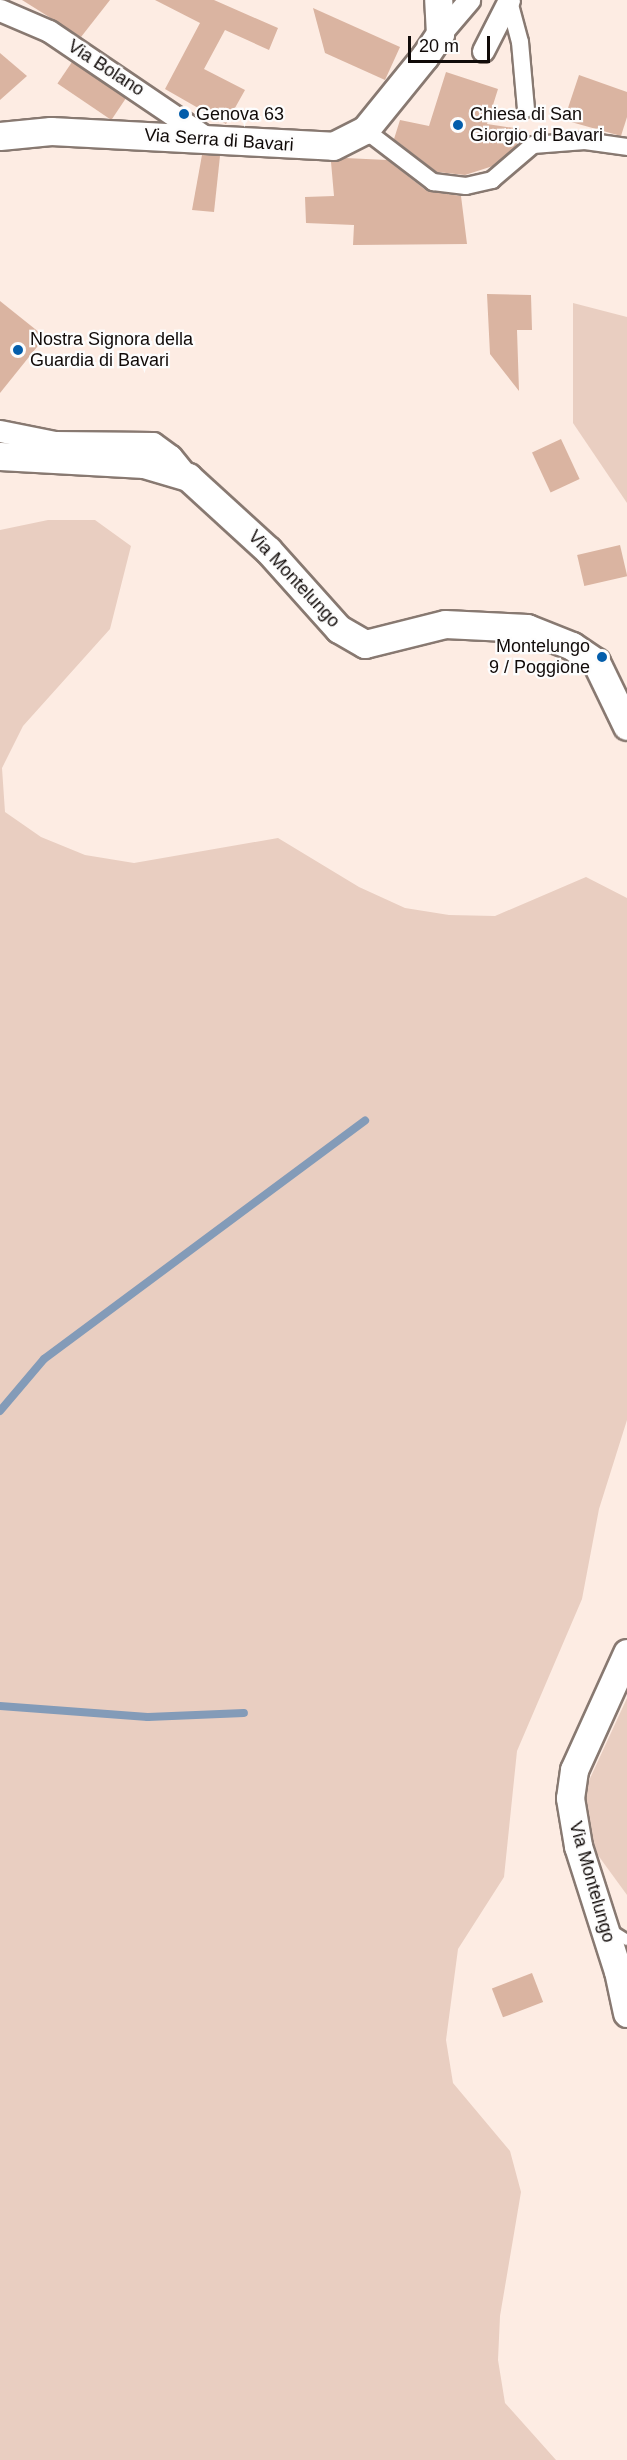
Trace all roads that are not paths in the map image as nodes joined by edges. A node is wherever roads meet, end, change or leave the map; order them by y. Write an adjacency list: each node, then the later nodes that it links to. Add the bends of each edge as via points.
1 (438, 0): 5 (street)
2 (469, 0): 5 (street)
3 (509, 1): 6 (street); 7 (street, via 520,42)
4 (0, 10): 10 (street, Via Bolano, via 49,31)
5 (440, 34): 8 (street, Via Serra di Bavari)
6 (483, 51)
7 (526, 110)
8 (365, 130): 10 (street, Via Serra di Bavari, via 333,146); 11 (street, via 433,182 466,186 492,180 533,145 585,141)
9 (0, 136): 10 (street, Via Serra di Bavari, via 51,130)
10 (207, 138)
11 (627, 147)
12 (0, 431): 14 (street, via 55,442 153,443 171,456)
13 (0, 456): 14 (street, Via Montelungo, via 144,464)
14 (188, 477): 15 (street, Via Montelungo, via 268,550 339,629 365,644 445,624 527,628 572,646 596,662)
15 (627, 726)
16 (627, 1653): 17 (street, Via Montelungo, via 574,1770 570,1798 578,1846)
17 (603, 1925): 18 (lane); 19 (street, Via Montelungo)
18 (627, 1941)
19 (627, 2013)

